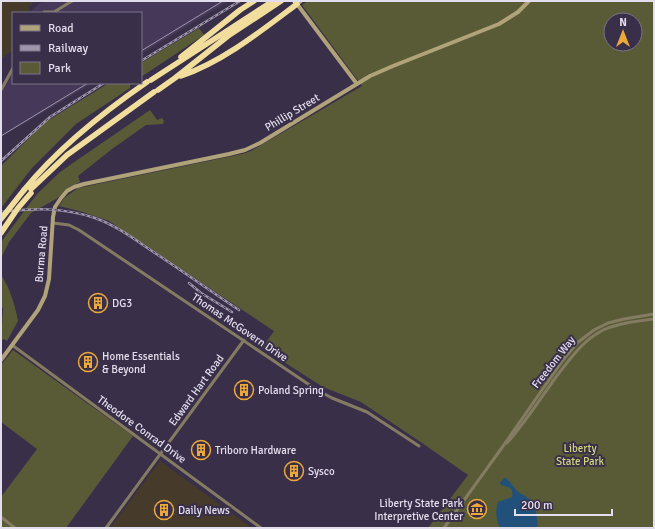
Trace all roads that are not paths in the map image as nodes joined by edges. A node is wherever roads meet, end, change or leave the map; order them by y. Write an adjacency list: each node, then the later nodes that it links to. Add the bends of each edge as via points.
1 (72, 1): 7 (street)
2 (254, 1): 8 (highway, via 236,12)
3 (281, 1): 5 (highway)
4 (529, 1): 11 (street, Phillip Street, via 518,12 499,24 393,66)
5 (274, 2): 8 (highway); 10 (highway)
6 (298, 2): 10 (highway, via 217,59); 11 (street)
7 (54, 12)
8 (169, 67): 13 (highway, via 116,104 77,136)
9 (12, 70): 12 (street)
10 (175, 78): 14 (highway, via 72,150)
11 (357, 84): 15 (street, Phillip Street, via 245,150 79,186 64,194)
12 (1, 90)
13 (24, 190): 16 (highway, bridge); 17 (highway, bridge)
14 (31, 191): 19 (highway, bridge); 20 (highway, bridge)
15 (55, 207): 18 (street, Burma Road)
16 (1, 214)
17 (1, 219)
18 (53, 223): 25 (street, Thomas McGovern Drive, via 69,225 79,230); 26 (street, Burma Road, via 46,292 40,306)
19 (1, 226)
20 (1, 233)
21 (654, 314): 22 (street, Freedom Way)
22 (641, 316): 24 (street); 29 (street, Freedom Way, via 603,325 577,343)
23 (654, 319): 24 (street, Freedom Way)
24 (642, 320): 29 (street, Freedom Way, via 608,328 583,344)
25 (244, 340): 28 (street, Thomas McGovern Drive, via 317,390 367,412); 30 (street, Edward Hart Road)
26 (12, 345): 27 (street, Burma Road); 30 (street, Theodore Conrad Drive)
27 (1, 360)
28 (419, 446)
29 (501, 449): 35 (street, Freedom Way)
30 (160, 454): 33 (street, Edward Hart Road); 34 (street, Theodore Conrad Drive)
31 (1, 518): 32 (street)
32 (15, 528)
33 (106, 528)
34 (261, 528)
35 (444, 528)

